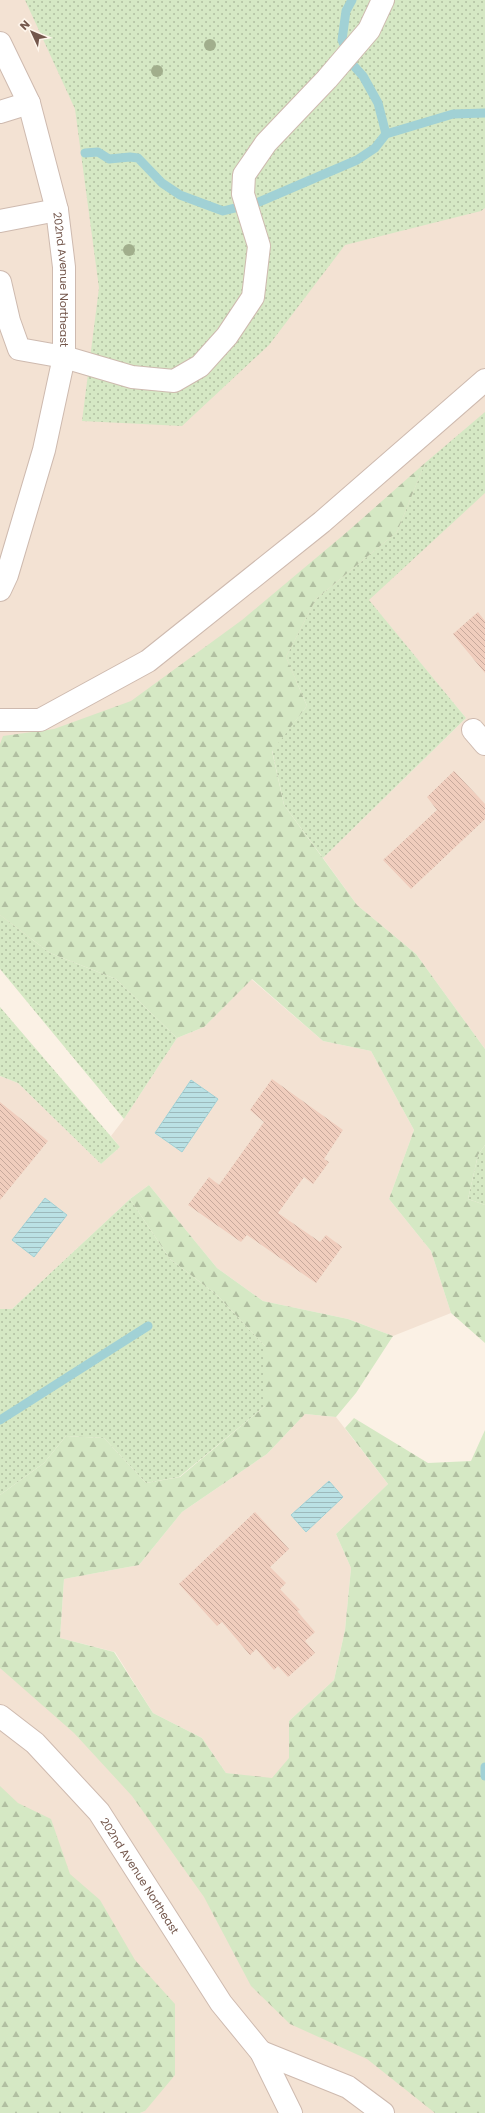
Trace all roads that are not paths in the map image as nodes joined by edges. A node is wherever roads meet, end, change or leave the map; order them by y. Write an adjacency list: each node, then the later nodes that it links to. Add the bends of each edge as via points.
1 (383, 0): 8 (street, via 369,30 266,143 244,175 243,194 259,246 253,298 227,336 200,366 174,381 132,377)
2 (0, 43): 3 (street, 202nd Avenue Northeast)
3 (29, 103): 4 (street); 5 (street, 202nd Avenue Northeast)
4 (0, 112)
5 (57, 210): 6 (street); 8 (street, 202nd Avenue Northeast, via 64,267)
6 (0, 221)
7 (0, 282): 8 (street, via 19,349)
8 (64, 357): 10 (street, 202nd Avenue Northeast, via 44,450 7,575)
9 (485, 380): 11 (street, via 322,522 148,661 40,720)
10 (0, 590)
11 (0, 720)
12 (0, 1716): 13 (street, 202nd Avenue Northeast, via 35,1743 99,1812 221,2003)
13 (261, 2052): 14 (street, 202nd Avenue Northeast); 15 (street, 202nd Avenue Northeast, via 348,2087)
14 (291, 2113)
15 (383, 2113)

